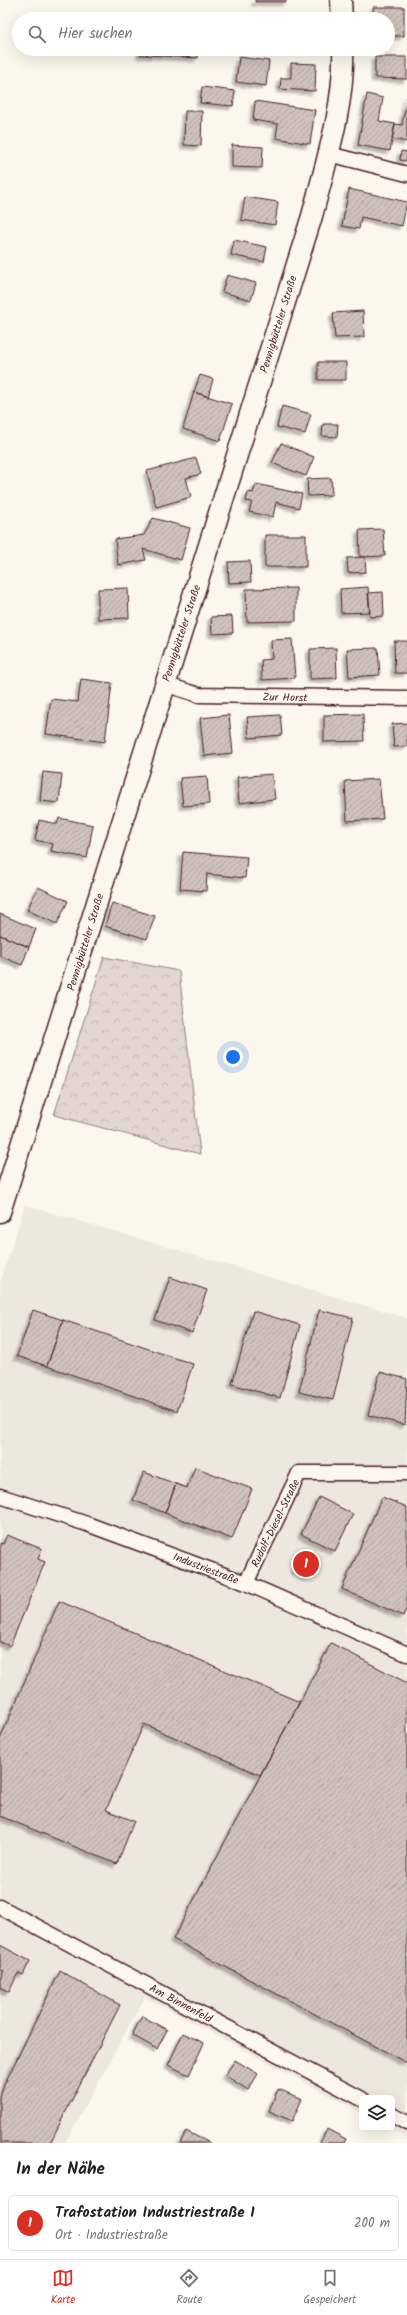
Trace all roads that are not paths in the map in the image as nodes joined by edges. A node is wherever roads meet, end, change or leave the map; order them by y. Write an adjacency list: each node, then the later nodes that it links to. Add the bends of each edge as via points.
1 (341, 0): 2 (street)
2 (342, 12)
3 (342, 56): 4 (street, Pennigbütteler Straße, via 338,104)
4 (329, 154): 5 (street); 6 (street, Pennigbütteler Straße, via 312,216)
5 (407, 174)
6 (164, 684): 7 (street, Zur Horst, via 199,695); 8 (street, Pennigbütteler Straße)
7 (407, 698)
8 (0, 1212)
9 (407, 1474): 11 (street, Rudolf-Diesel-Straße, via 299,1474)
10 (0, 1496): 11 (street, Industriestraße, via 87,1524)
11 (246, 1583): 12 (street, Industriestraße)
12 (407, 1654)
13 (0, 1907): 14 (street, Am Binnenfeld)
14 (359, 2097)
15 (395, 2117): 16 (street)
16 (407, 2123)

